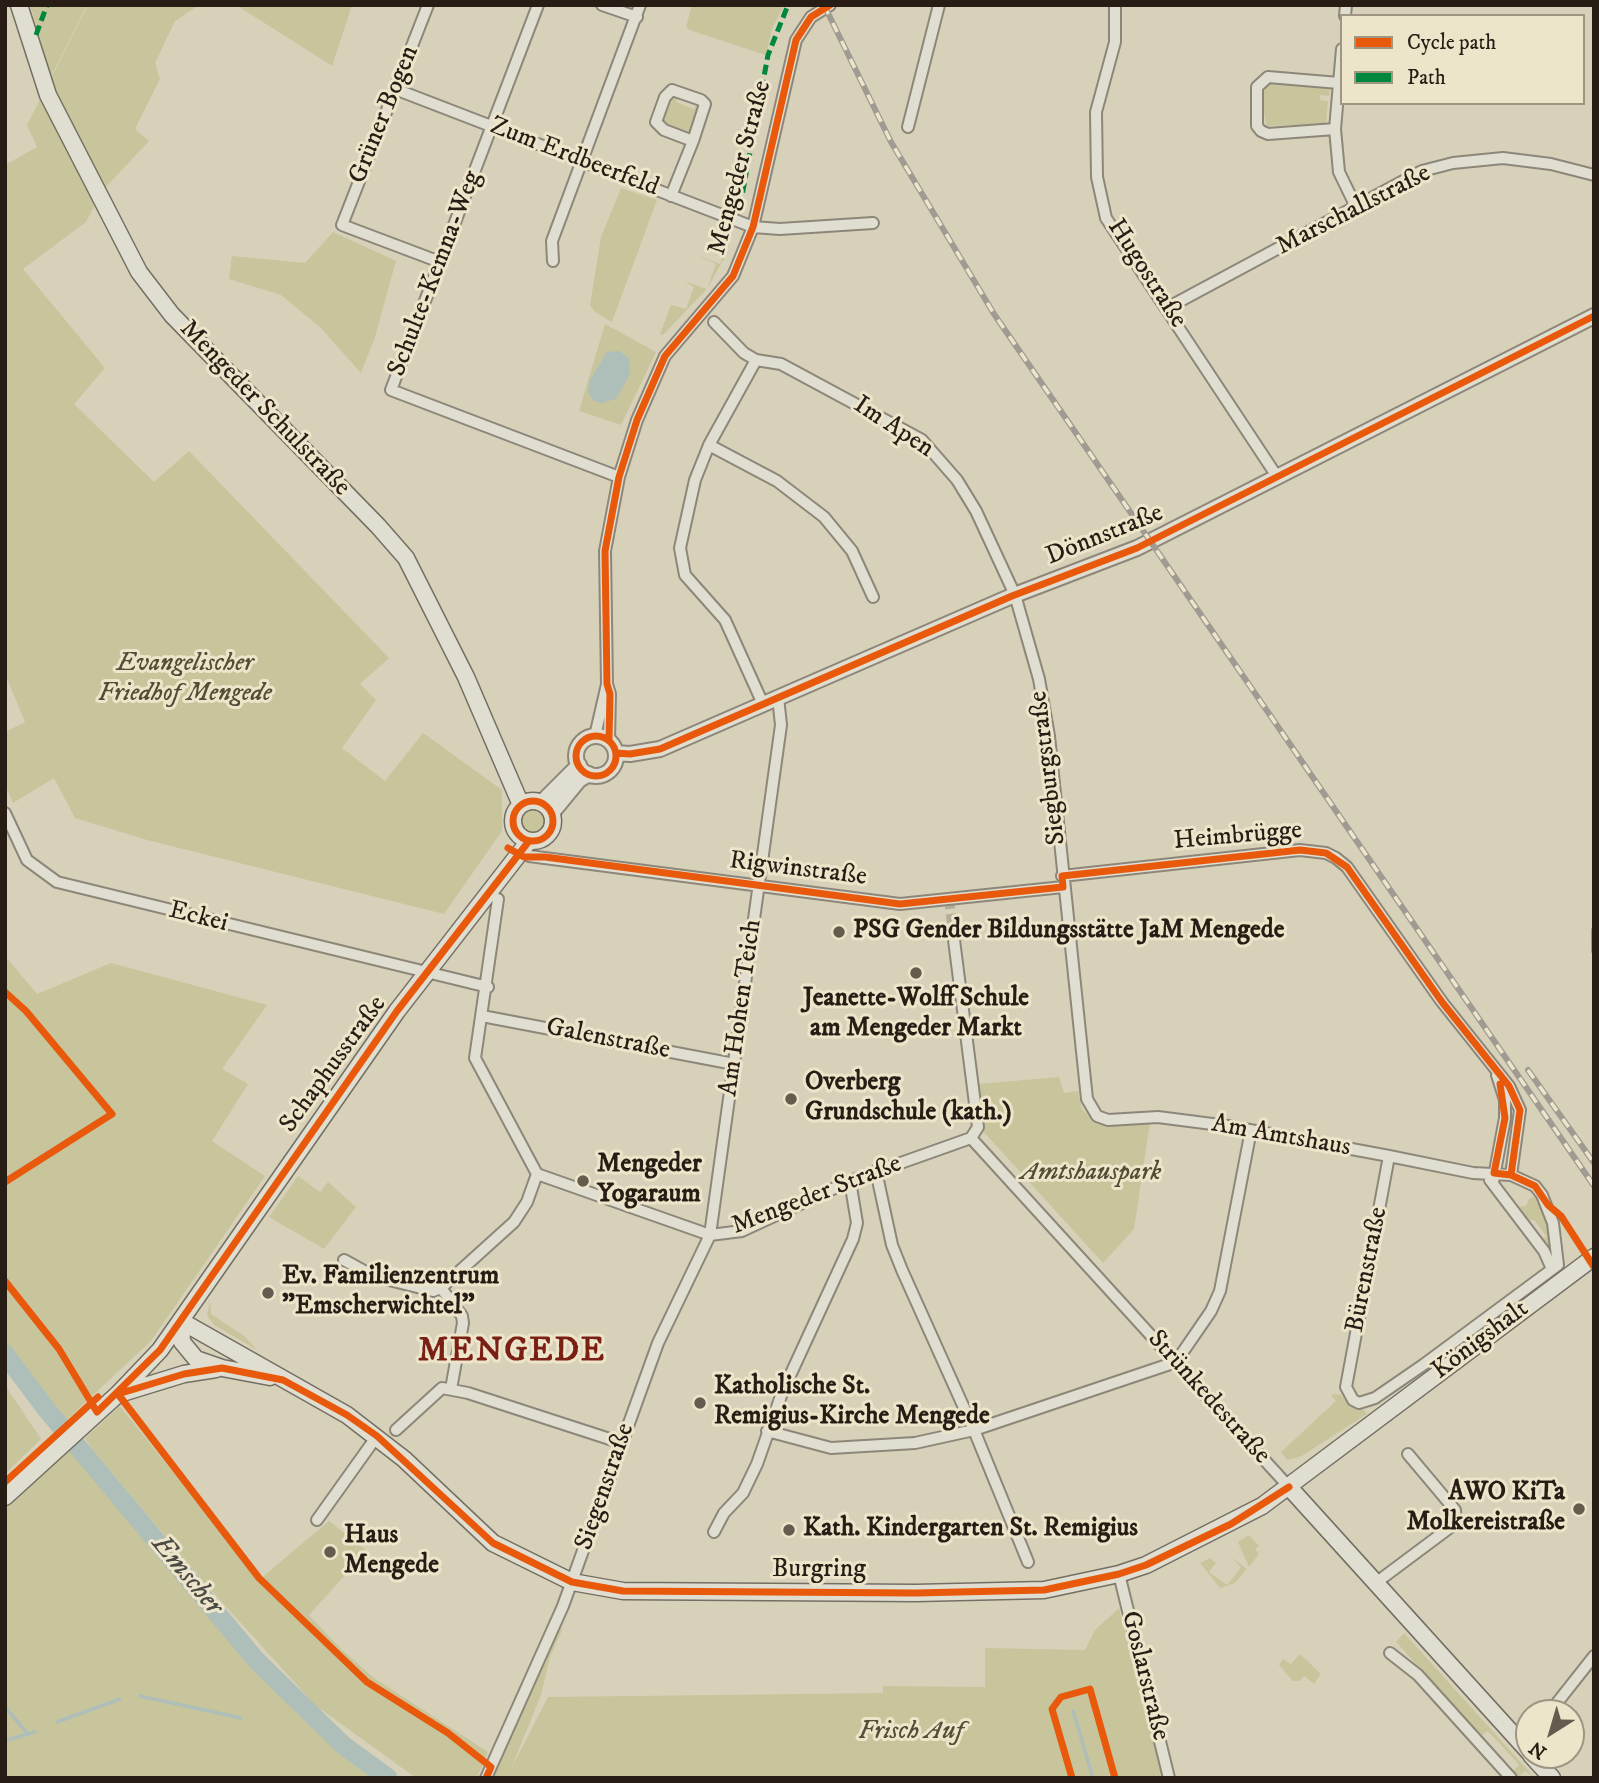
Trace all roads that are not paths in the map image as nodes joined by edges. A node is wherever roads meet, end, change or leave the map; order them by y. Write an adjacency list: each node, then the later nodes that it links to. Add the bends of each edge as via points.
1 (19, 5): 37 (main road, Mengeder Schulstraße, via 52,105 139,272 172,315 406,558 466,677)
2 (428, 5): 11 (street, Grüner Bogen)
3 (538, 5): 12 (street, Schulte-Kemna-Weg)
4 (602, 5): 8 (street)
5 (830, 5): 21 (street, Mengeder Straße, via 811,17 796,40)
6 (939, 5): 13 (street)
7 (1115, 5): 24 (street, Hugostraße, via 1115,43 1096,112 1097,177 1106,218)
8 (639, 11): 16 (street)
9 (1340, 72): 10 (street)
10 (1339, 83): 14 (street); 14 (street, via 1268,77 1257,87 1261,131)
11 (395, 89): 12 (street, Zum Erdbeerfeld); 23 (street, Grüner Bogen, via 342,225)
12 (492, 126): 16 (street, Zum Erdbeerfeld); 23 (street, Schulte-Kemna-Weg)
13 (908, 127)
14 (1335, 129): 19 (street, via 1339,172)
15 (692, 141): 15 (street, via 705,104 672,90 664,97 656,122); 18 (street)
16 (583, 162): 18 (street, Zum Erdbeerfeld); 22 (street, via 552,241)
17 (1594, 174): 19 (street, Marschallstraße, via 1503,158 1453,163 1422,171)
18 (671, 196): 21 (street, Zum Erdbeerfeld)
19 (1357, 209): 24 (street, Marschallstraße)
20 (873, 223): 21 (street, Mengeder Straße)
21 (753, 228): 29 (street, Mengeder Straße, via 725,288 665,356)
22 (553, 261)
23 (440, 262): 29 (street, Schulte-Kemna-Weg, via 391,390)
24 (1167, 308): 30 (street, Hugostraße)
25 (1594, 316): 30 (street, Dönnstraße)
26 (714, 322): 27 (street, Im Apen)
27 (756, 360): 28 (street); 31 (street, Im Apen, via 781,364 922,440 957,480)
28 (709, 444): 32 (street, via 778,481 824,517 852,551); 34 (street, via 685,518 681,563 693,587 725,620)
29 (619, 477): 35 (street, Mengeder Straße, via 605,551)
30 (1278, 478): 31 (street, Dönnstraße, via 1138,548)
31 (1015, 595): 33 (street, Dönnstraße); 41 (street, Siegburgstraße, via 1047,722)
32 (873, 597)
33 (778, 697): 34 (street, Dönnstraße); 42 (street, Am Hohen Teich, via 781,725)
34 (763, 704): 35 (street, Dönnstraße, via 660,749 645,760)
35 (608, 749): 36 (street, Dönnstraße, via 605,773); 36 (street, via 584,740 578,748)
36 (584, 769): 38 (street, via 579,780)
37 (521, 805): 38 (main road, via 531,802); 40 (main road, via 513,820)
38 (546, 809): 40 (main road, via 549,833)
39 (5, 813): 45 (street, Eckei, via 27,860 57,883)
40 (526, 844): 42 (street, Rigwinstraße); 45 (main road, Schaphusstraße)
41 (1062, 882): 42 (street, Rigwinstraße, via 900,904); 48 (street, Heimbrügge, via 1288,851 1326,853 1347,867 1442,1002); 50 (street, Siegburgstraße, via 1087,1099)
42 (758, 886): 49 (street, Am Hohen Teich)
43 (498, 899): 46 (street)
44 (954, 940): 52 (street, via 978,1127)
45 (426, 975): 46 (street); 66 (main road, Schaphusstraße, via 318,1121)
46 (488, 987): 47 (street)
47 (482, 1016): 49 (street, Galenstraße); 55 (street, via 478,1066)
48 (1487, 1055): 56 (street, Heimbrügge, via 1520,1110); 57 (street, Heimbrügge, via 1505,1100)
49 (734, 1064): 59 (street, Am Hohen Teich)
50 (1092, 1109): 51 (street, Am Amtshaus, via 1108,1119 1158,1117)
51 (1251, 1130): 53 (street, Am Amtshaus); 67 (street, via 1220,1291)
52 (971, 1138): 54 (street, Mengeder Straße); 67 (street, Strünkedestraße)
53 (1390, 1156): 57 (street, Am Amtshaus); 64 (street, Bürenstraße, via 1347,1383 1353,1400 1366,1403 1375,1398)
54 (876, 1171): 58 (street, Mengeder Straße); 74 (street, via 900,1264)
55 (537, 1174): 59 (street, Mengeder Straße); 65 (street, via 514,1222)
56 (1511, 1175): 57 (street, Am Amtshaus); 60 (street, Am Amtshaus, via 1535,1186 1542,1195)
57 (1494, 1177): 61 (street, Am Amtshaus)
58 (850, 1181): 59 (street, Mengeder Straße, via 741,1231); 75 (street, via 857,1223 853,1239)
59 (710, 1235): 77 (street, Siegenstraße, via 655,1350)
60 (1556, 1247): 61 (street); 64 (street, Am Amtshaus, via 1558,1265)
61 (1544, 1251): 64 (street, Am Amtshaus)
62 (1594, 1256): 72 (main road, Königshalt)
63 (344, 1260): 65 (street, via 373,1276 433,1291)
64 (1552, 1269)
65 (441, 1288): 70 (street, via 463,1323)
66 (181, 1321): 68 (main road, via 181,1337 189,1352 201,1362); 69 (main road, Burgring); 71 (main road, Schaphusstraße)
67 (1176, 1362): 74 (street); 79 (street, Strünkedestraße)
68 (222, 1368): 69 (main road); 71 (main road)
69 (283, 1380): 76 (main road, Burgring)
70 (447, 1388): 73 (street); 77 (street)
71 (118, 1394): 80 (main road, Schaphusstraße)
72 (1375, 1422): 79 (main road, Burgring)
73 (396, 1430)
74 (974, 1430): 75 (street, via 915,1443 855,1448 831,1448); 83 (street)
75 (767, 1431): 82 (street, via 743,1493)
76 (377, 1436): 81 (street); 85 (main road, Burgring, via 493,1543)
77 (622, 1443): 85 (street, Siegenstraße)
78 (1408, 1454): 86 (street, via 1455,1510 1456,1523)
79 (1289, 1487): 84 (main road, Burgring, via 1173,1554); 86 (main road, Strünkedestraße)
80 (5, 1497)
81 (317, 1520)
82 (713, 1532)
83 (1028, 1562)
84 (1119, 1574): 85 (main road, Burgring, via 1044,1590 916,1593 623,1591); 92 (street, Goslarstraße)
85 (572, 1582): 91 (street, Siegenstraße)
86 (1377, 1582): 90 (main road, Strünkedestraße)
87 (1390, 1653): 93 (street, via 1418,1675)
88 (1594, 1656): 89 (street)
89 (1560, 1699)
90 (1515, 1733)
91 (486, 1778)
92 (1169, 1778)
93 (1511, 1778)

